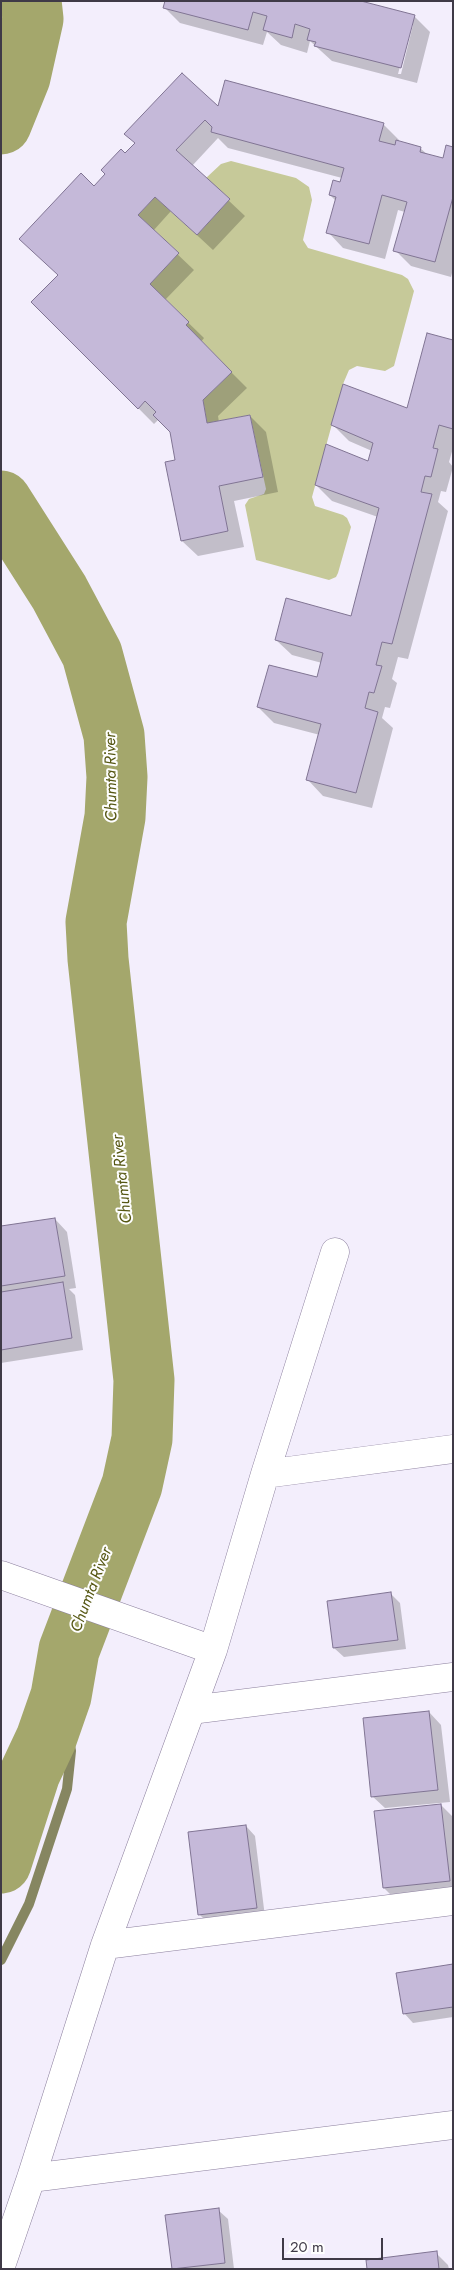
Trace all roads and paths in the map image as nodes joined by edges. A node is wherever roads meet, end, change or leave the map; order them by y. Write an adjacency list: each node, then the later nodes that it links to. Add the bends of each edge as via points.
1 (335, 1252): 3 (street)
2 (453, 1449): 3 (street)
3 (265, 1474): 5 (street)
4 (1, 1575): 5 (street)
5 (213, 1650): 7 (street)
6 (453, 1677): 7 (street)
7 (191, 1710): 9 (street)
8 (453, 1901): 9 (street)
9 (105, 1946): 11 (street)
10 (453, 2125): 11 (street)
11 (31, 2178): 12 (street)
12 (1, 2266)

